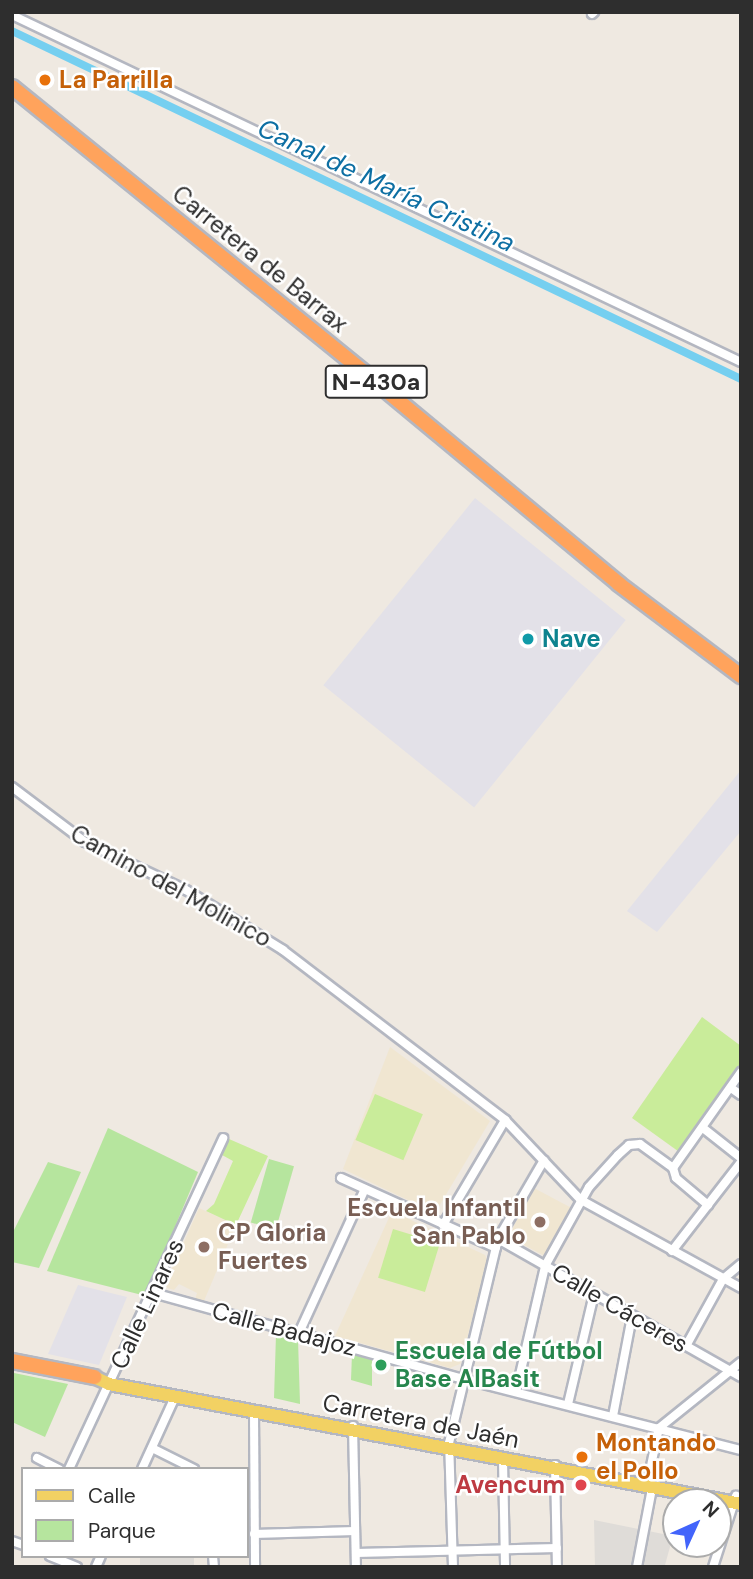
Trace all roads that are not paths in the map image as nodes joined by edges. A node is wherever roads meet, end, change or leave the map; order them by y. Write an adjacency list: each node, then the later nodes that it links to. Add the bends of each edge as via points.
1 (12, 15): 3 (street)
2 (12, 87): 4 (highway, Carretera de Barrax / N-430a, via 619,584)
3 (741, 362)
4 (741, 676)
5 (12, 787): 9 (street, Camino del Molinico, via 85,842 186,890 283,950)
6 (741, 1072): 7 (street)
7 (731, 1087): 8 (street); 10 (street)
8 (741, 1095)
9 (505, 1120): 12 (street, Camino del Molinico); 19 (street)
10 (703, 1128): 13 (street); 14 (street)
11 (223, 1138): 26 (street, Calle Linares)
12 (544, 1160): 17 (street, Camino del Molinico); 20 (street)
13 (741, 1160): 18 (street)
14 (673, 1168): 17 (street, via 640,1144 629,1145); 18 (street, via 676,1178)
15 (341, 1178): 16 (street, Calle Cáceres)
16 (365, 1189): 19 (street, Calle Cáceres); 29 (street)
17 (581, 1200): 21 (street, Camino del Molinico); 23 (street)
18 (708, 1205): 21 (street)
19 (443, 1225): 20 (street, Calle Cáceres)
20 (497, 1243): 23 (street, Calle Cáceres); 36 (street)
21 (672, 1251): 24 (street, Camino del Molinico)
22 (741, 1264): 24 (street)
23 (545, 1265): 27 (street, Calle Cáceres); 38 (street)
24 (723, 1279): 25 (street, Camino del Molinico); 30 (street)
25 (741, 1288)
26 (153, 1293): 29 (street, Calle Badajoz); 37 (street, Calle Linares)
27 (594, 1294): 28 (street, Calle Cáceres); 40 (street)
28 (632, 1316): 30 (street, Calle Cáceres); 42 (street)
29 (299, 1333): 36 (street, Calle Badajoz)
30 (686, 1346): 33 (street, Calle Cáceres)
31 (12, 1361): 34 (highway, Carretera de Jaén)
32 (741, 1362): 33 (street)
33 (730, 1371): 35 (street, Calle Cáceres); 43 (street)
34 (94, 1377): 37 (main road, Carretera de Jaén)
35 (741, 1377)
36 (464, 1379): 38 (street, Calle Badajoz); 45 (street)
37 (111, 1381): 39 (main road, Carretera de Jaén); 44 (main road, Carretera de Jaén); 52 (street, Calle Linares)
38 (516, 1392): 40 (street, Calle Badajoz)
39 (175, 1397): 41 (main road, Carretera de Jaén); 46 (street)
40 (568, 1404): 42 (street, Calle Badajoz)
41 (254, 1413): 44 (main road, Carretera de Jaén); 56 (street)
42 (613, 1416): 43 (street, Calle Badajoz)
43 (659, 1427): 47 (street, Calle Badajoz); 55 (street)
44 (353, 1428): 45 (main road, Carretera de Jaén); 58 (street)
45 (451, 1446): 49 (main road, Carretera de Jaén); 50 (main road, Carretera de Jaén); 63 (street)
46 (152, 1448): 53 (street); 54 (street)
47 (740, 1448)
48 (37, 1458): 51 (street)
49 (503, 1460): 50 (main road, Carretera de Jaén); 62 (street)
50 (555, 1466): 55 (main road, Carretera de Jaén); 61 (street)
51 (55, 1467)
52 (70, 1467)
53 (143, 1467)
54 (190, 1467)
55 (647, 1485): 57 (main road, Carretera de Jaén); 72 (street)
56 (250, 1497): 59 (street)
57 (738, 1500): 73 (street)
58 (355, 1531): 59 (street); 64 (street)
59 (254, 1534): 60 (street)
60 (251, 1547): 67 (street)
61 (556, 1548): 62 (street); 71 (street)
62 (505, 1549): 63 (street); 70 (street)
63 (453, 1551): 64 (street); 69 (street)
64 (356, 1553): 68 (street)
65 (55, 1558): 66 (street)
66 (77, 1567)
67 (255, 1567)
68 (356, 1567)
69 (453, 1567)
70 (505, 1567)
71 (557, 1567)
72 (636, 1567)
73 (713, 1567)

